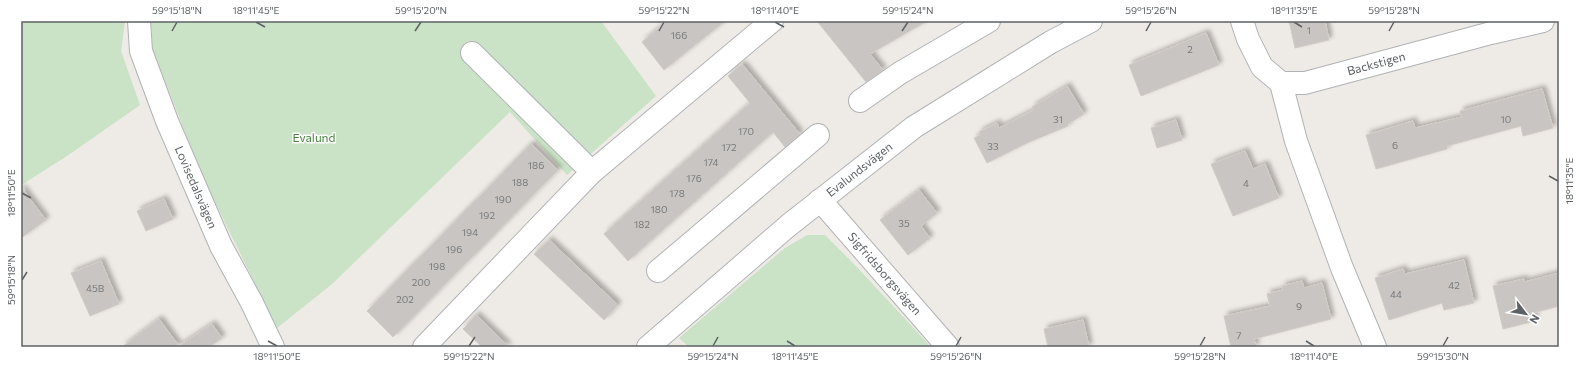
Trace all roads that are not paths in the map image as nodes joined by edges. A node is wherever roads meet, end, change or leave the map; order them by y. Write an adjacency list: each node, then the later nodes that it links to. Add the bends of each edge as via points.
1 (139, 21): 14 (street, Lovisedalsvägen, via 141,51 167,121 221,246)
2 (772, 21): 11 (street)
3 (988, 21): 9 (street, via 900,73)
4 (1091, 21): 12 (street, Evalundsvägen, via 1051,42 914,126)
5 (1242, 21): 8 (street, via 1262,67)
6 (1543, 21): 8 (street, Backstigen, via 1306,83)
7 (472, 53): 11 (street)
8 (1281, 83): 18 (street, via 1296,141 1342,268)
9 (860, 101)
10 (818, 135): 13 (street)
11 (592, 172): 15 (street)
12 (820, 200): 16 (street, Evalundsvägen); 17 (street, Sigfridsborgsvägen)
13 (658, 271)
14 (273, 347)
15 (424, 347)
16 (648, 347)
17 (948, 347)
18 (1375, 347)

